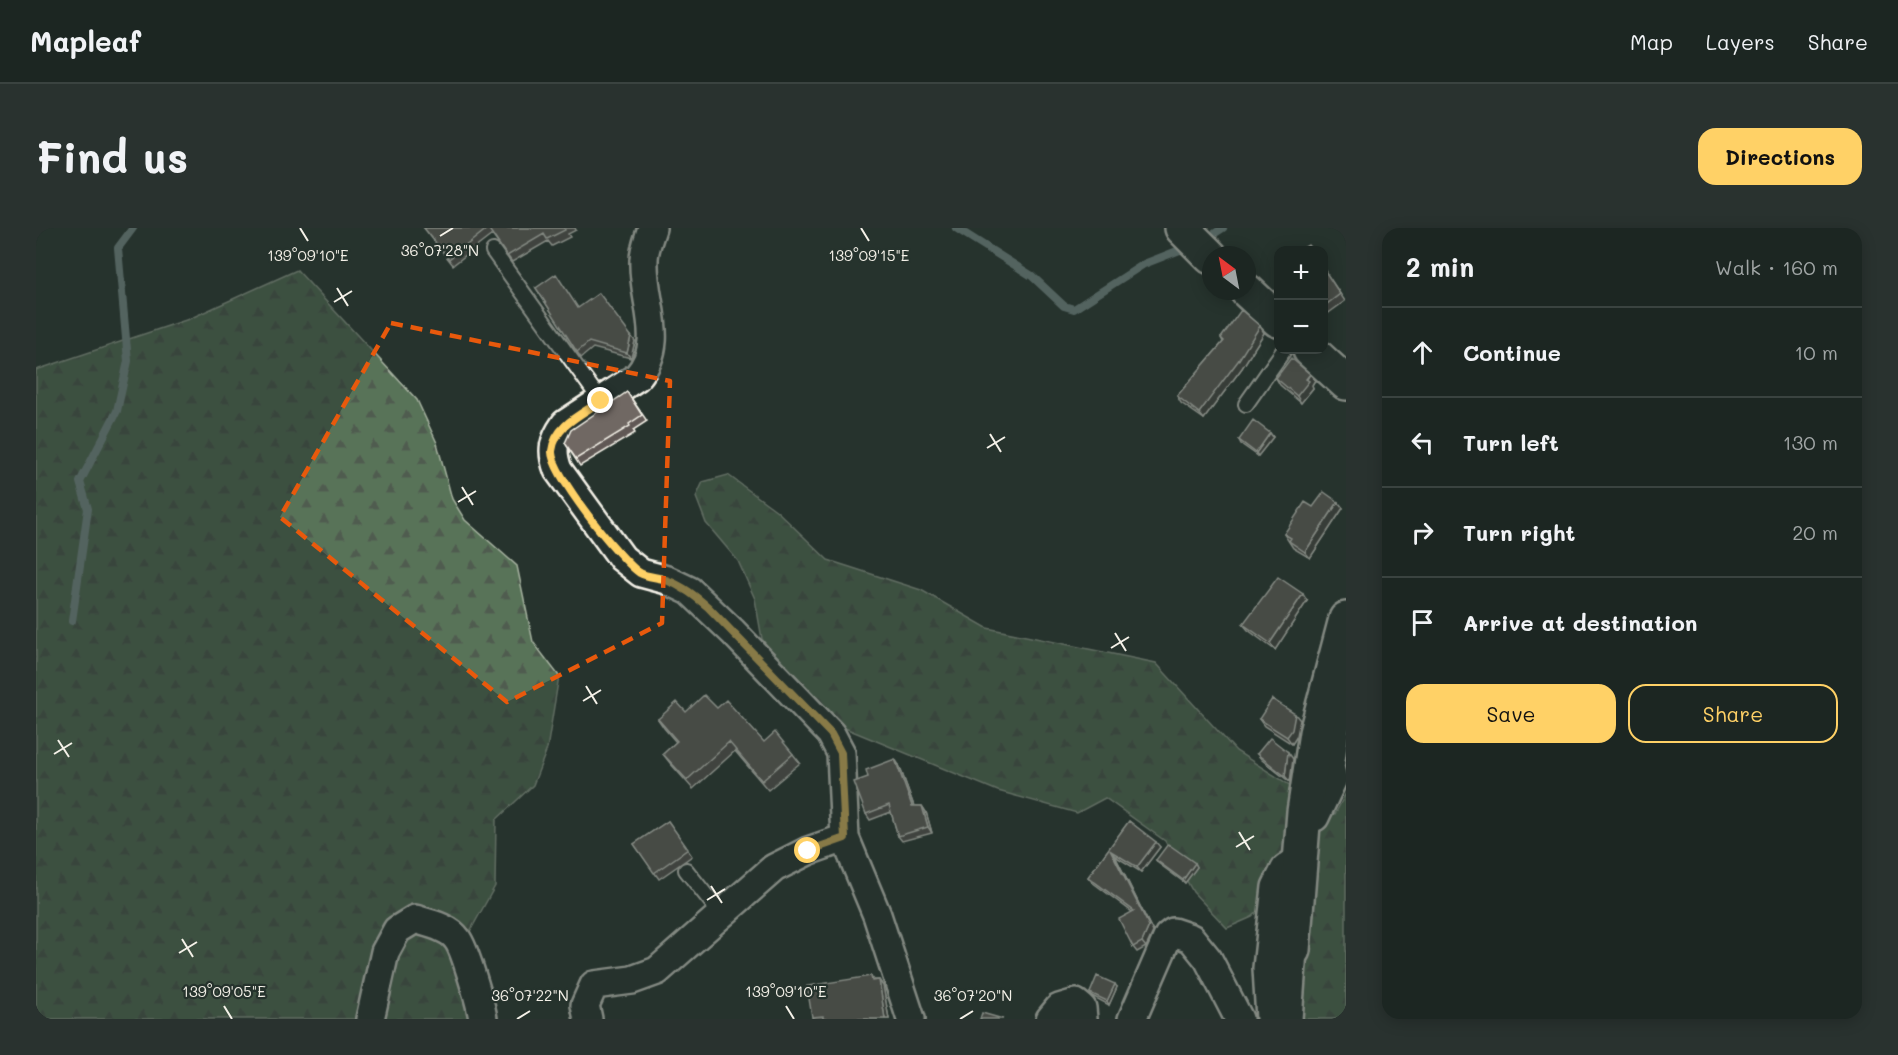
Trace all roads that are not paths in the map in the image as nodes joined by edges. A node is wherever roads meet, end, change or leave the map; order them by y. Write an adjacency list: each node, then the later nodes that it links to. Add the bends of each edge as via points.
1 (652, 228): 10 (street, via 644,258 652,350 637,377)
2 (1182, 228): 3 (street)
3 (1202, 248)
4 (493, 251): 10 (lane)
5 (1256, 299): 6 (street)
6 (1274, 316)
7 (1281, 354): 11 (lane)
8 (1314, 354): 9 (street)
9 (1346, 383)
10 (601, 401): 16 (street, via 565,424 557,436 552,453 558,470 622,558 641,573 667,580 696,596 831,734 841,753)
11 (1246, 404)
12 (1344, 637): 15 (street, via 1316,732)
13 (1346, 678): 14 (street, via 1330,767)
14 (1339, 783): 15 (street, via 1315,817)
15 (1303, 821): 17 (street)
16 (845, 838): 19 (street, via 774,868); 24 (street)
17 (1300, 858): 20 (street); 29 (street, via 1285,869 1276,887 1267,968)
18 (686, 870): 19 (lane)
19 (720, 914): 23 (street, via 657,970 632,980 594,985 585,1005)
20 (1293, 950): 30 (street)
21 (370, 1019): 22 (street, via 385,952 397,930 415,919 441,928 457,939 480,999)
22 (483, 1019)
23 (588, 1019)
24 (911, 1019)
25 (1050, 1019): 26 (street, via 1059,1008 1076,1003 1082,1008)
26 (1083, 1019)
27 (1132, 1019): 28 (street, via 1173,932 1191,938 1208,959)
28 (1239, 1019)
29 (1270, 1019)
30 (1288, 1019)

